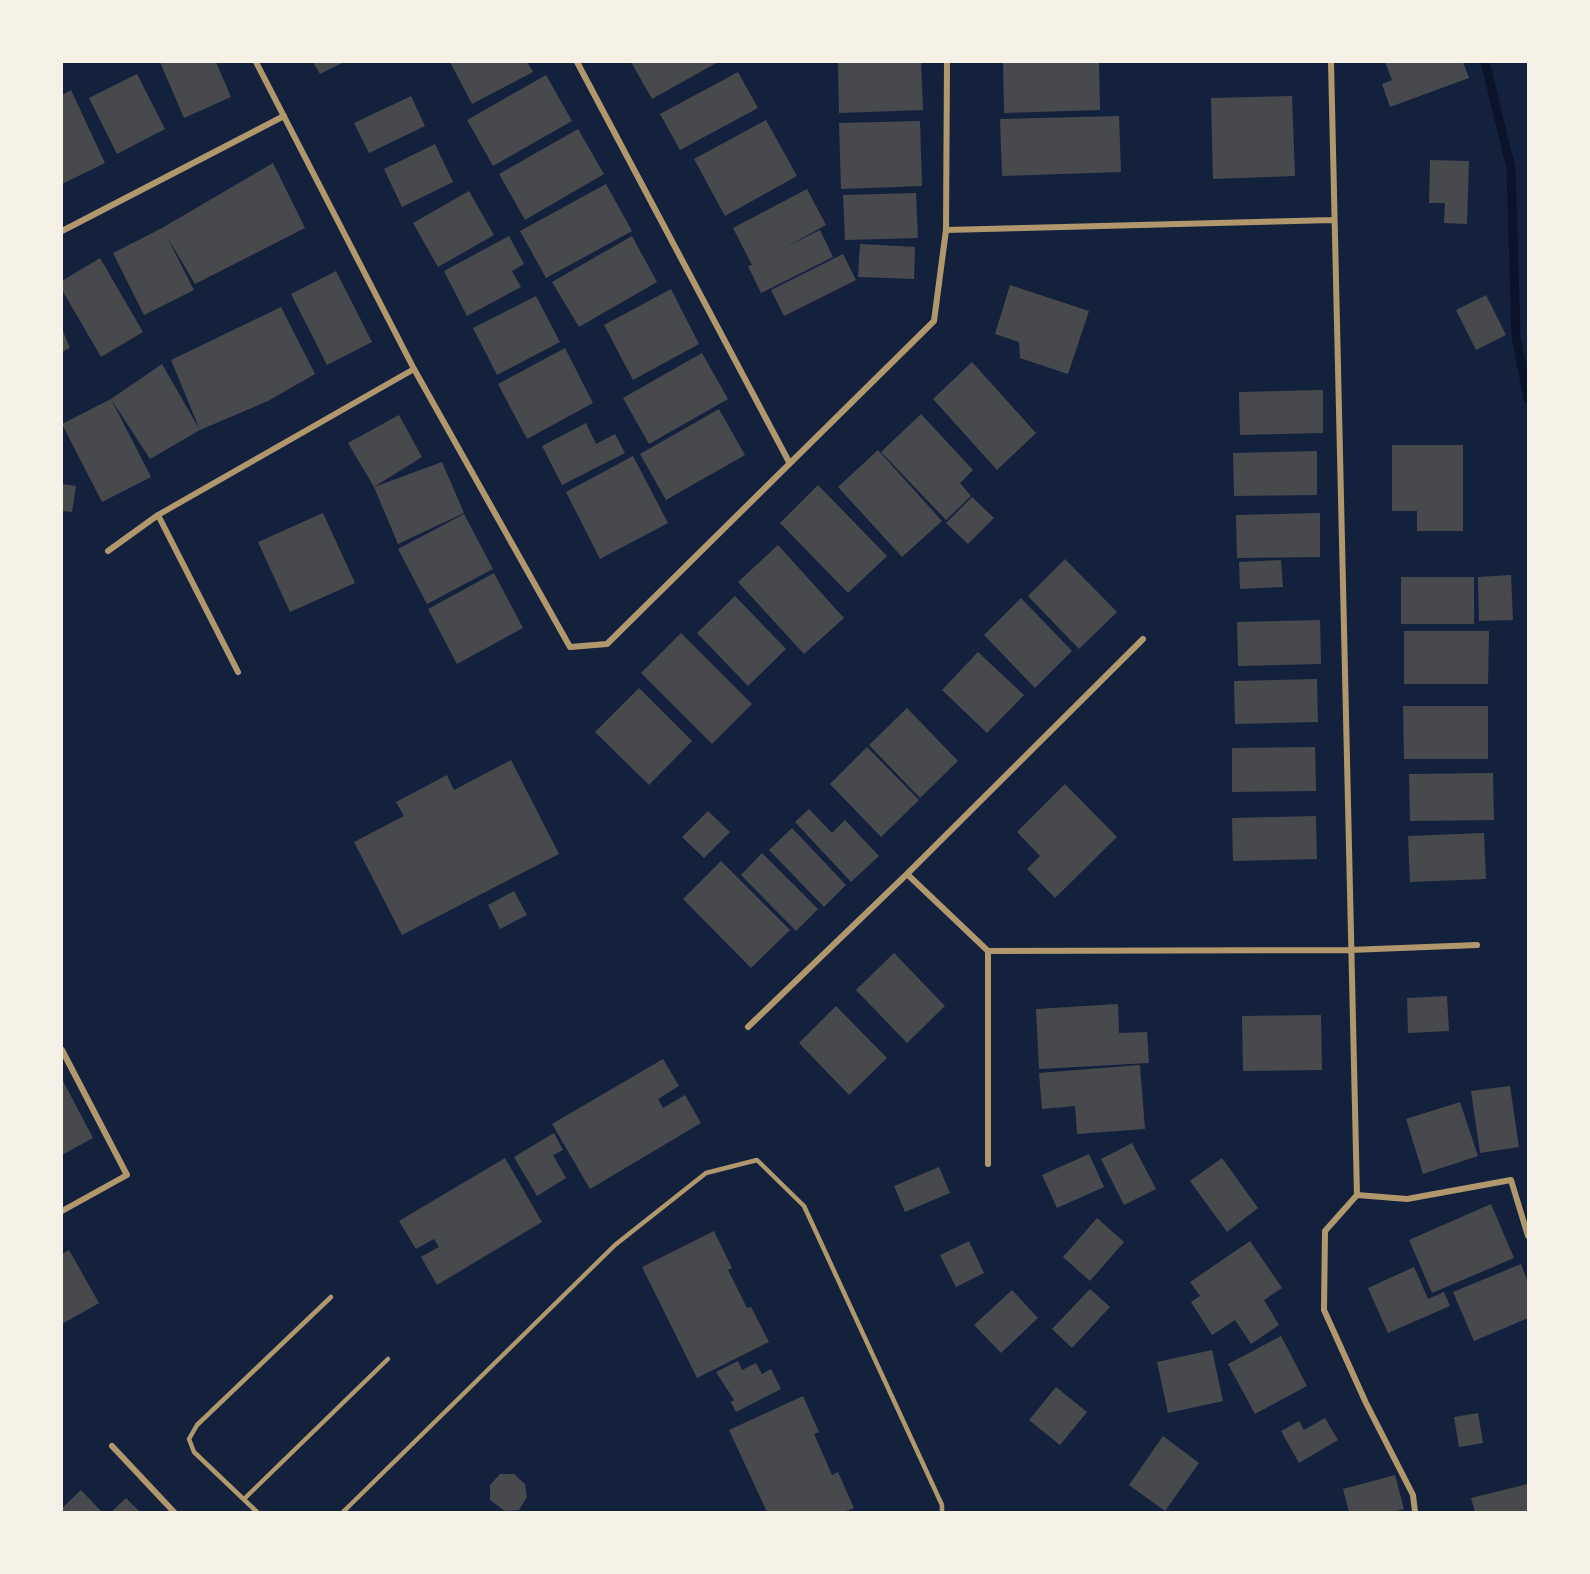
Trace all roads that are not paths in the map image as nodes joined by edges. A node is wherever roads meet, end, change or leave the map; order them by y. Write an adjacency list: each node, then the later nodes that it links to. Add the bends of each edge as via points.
1 (256, 62): 5 (street)
2 (577, 62): 10 (street)
3 (946, 62): 7 (street)
4 (1331, 62): 6 (street)
5 (284, 116): 8 (street); 9 (street)
6 (1333, 219): 7 (street); 17 (street)
7 (946, 230): 10 (street, via 934,321)
8 (62, 231)
9 (414, 369): 10 (street, via 570,647 607,644); 11 (street)
10 (789, 462)
11 (158, 515): 12 (street); 14 (street)
12 (108, 551)
13 (1143, 639): 15 (street)
14 (238, 672)
15 (907, 874): 18 (street); 19 (street)
16 (1477, 945): 17 (street)
17 (1350, 950): 18 (street); 22 (street)
18 (988, 951): 21 (street)
19 (748, 1027)
20 (62, 1050): 23 (street, via 127,1175)
21 (988, 1164)
22 (1357, 1195): 24 (street, via 1407,1199 1511,1180); 33 (street, via 1325,1232 1324,1310 1413,1495)
23 (62, 1210)
24 (1528, 1236)
25 (331, 1297): 28 (lane, via 197,1425 189,1439 194,1452)
26 (388, 1359): 28 (lane)
27 (112, 1446): 29 (street)
28 (243, 1499): 30 (lane)
29 (174, 1512)
30 (257, 1512)
31 (343, 1512): 32 (lane, via 615,1245 706,1173 757,1160 804,1206)
32 (942, 1512)
33 (1415, 1512)

